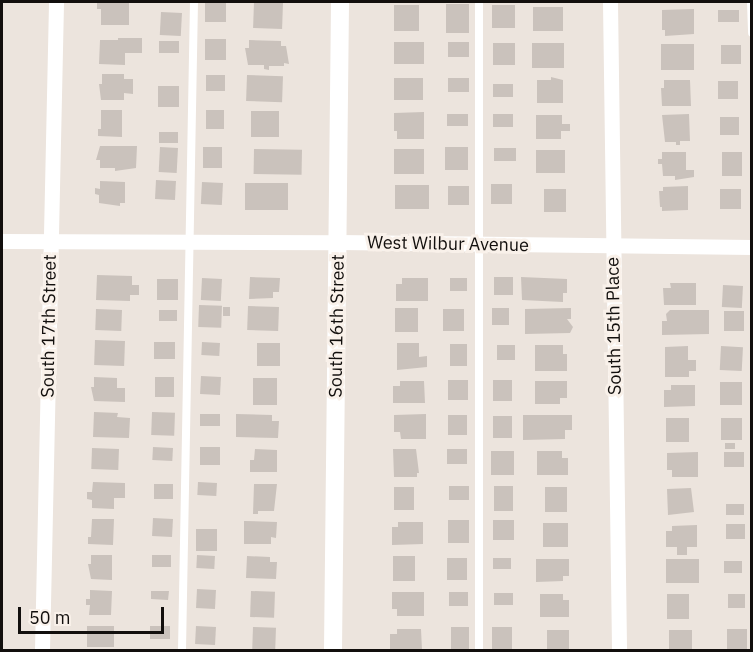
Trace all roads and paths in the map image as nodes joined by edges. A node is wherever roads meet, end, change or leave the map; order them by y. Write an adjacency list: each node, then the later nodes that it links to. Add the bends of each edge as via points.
1 (56, 2): 9 (street, South 17th Street)
2 (194, 2): 10 (lane)
3 (340, 2): 11 (street, South 16th Street)
4 (479, 2): 12 (lane)
5 (610, 2): 13 (street, South 15th Place)
6 (751, 2): 7 (lane)
7 (752, 33)
8 (2, 241): 9 (street, West Wilbur Avenue)
9 (51, 242): 10 (street, West Wilbur Avenue); 15 (street, South 17th Street)
10 (190, 242): 11 (street, West Wilbur Avenue); 16 (lane)
11 (338, 242): 12 (street, West Wilbur Avenue); 17 (street, South 16th Street)
12 (480, 244): 13 (street, West Wilbur Avenue); 18 (lane)
13 (613, 247): 14 (street, West Wilbur Avenue); 19 (street, South 15th Place)
14 (752, 247)
15 (42, 651)
16 (182, 651)
17 (333, 651)
18 (479, 651)
19 (619, 651)

